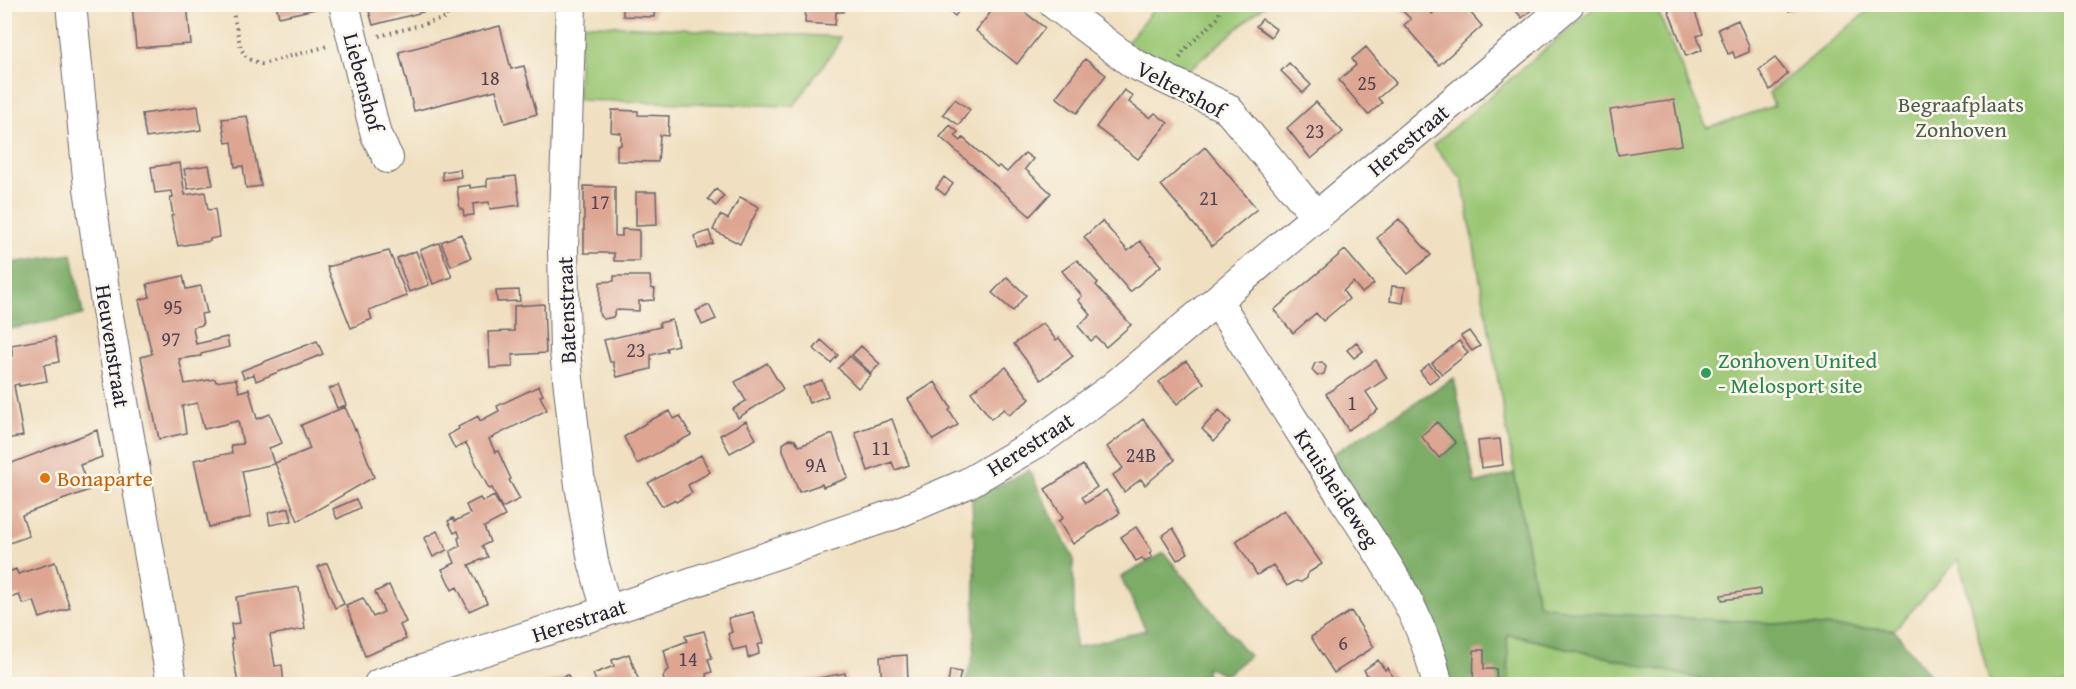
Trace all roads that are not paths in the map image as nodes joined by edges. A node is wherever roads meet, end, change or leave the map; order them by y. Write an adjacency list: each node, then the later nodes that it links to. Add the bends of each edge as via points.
1 (71, 4): 10 (street, Heuvenstraat, via 89,188 107,310)
2 (344, 4): 6 (street, Liebenshof, via 376,135)
3 (571, 4): 9 (street, Batenstraat, via 563,248 565,352 580,485 593,561)
4 (1054, 4): 7 (street, Veltershof, via 1122,57 1227,108)
5 (1569, 4): 7 (street, Herestraat)
6 (388, 158)
7 (1317, 217): 8 (street, Herestraat)
8 (1217, 301): 9 (street, Herestraat, via 1111,389 1038,442 968,483 895,514); 12 (street, Kruisheideweg, via 1387,566 1417,621)
9 (607, 611): 11 (street, Herestraat)
10 (172, 684)
11 (379, 684)
12 (1437, 684)

